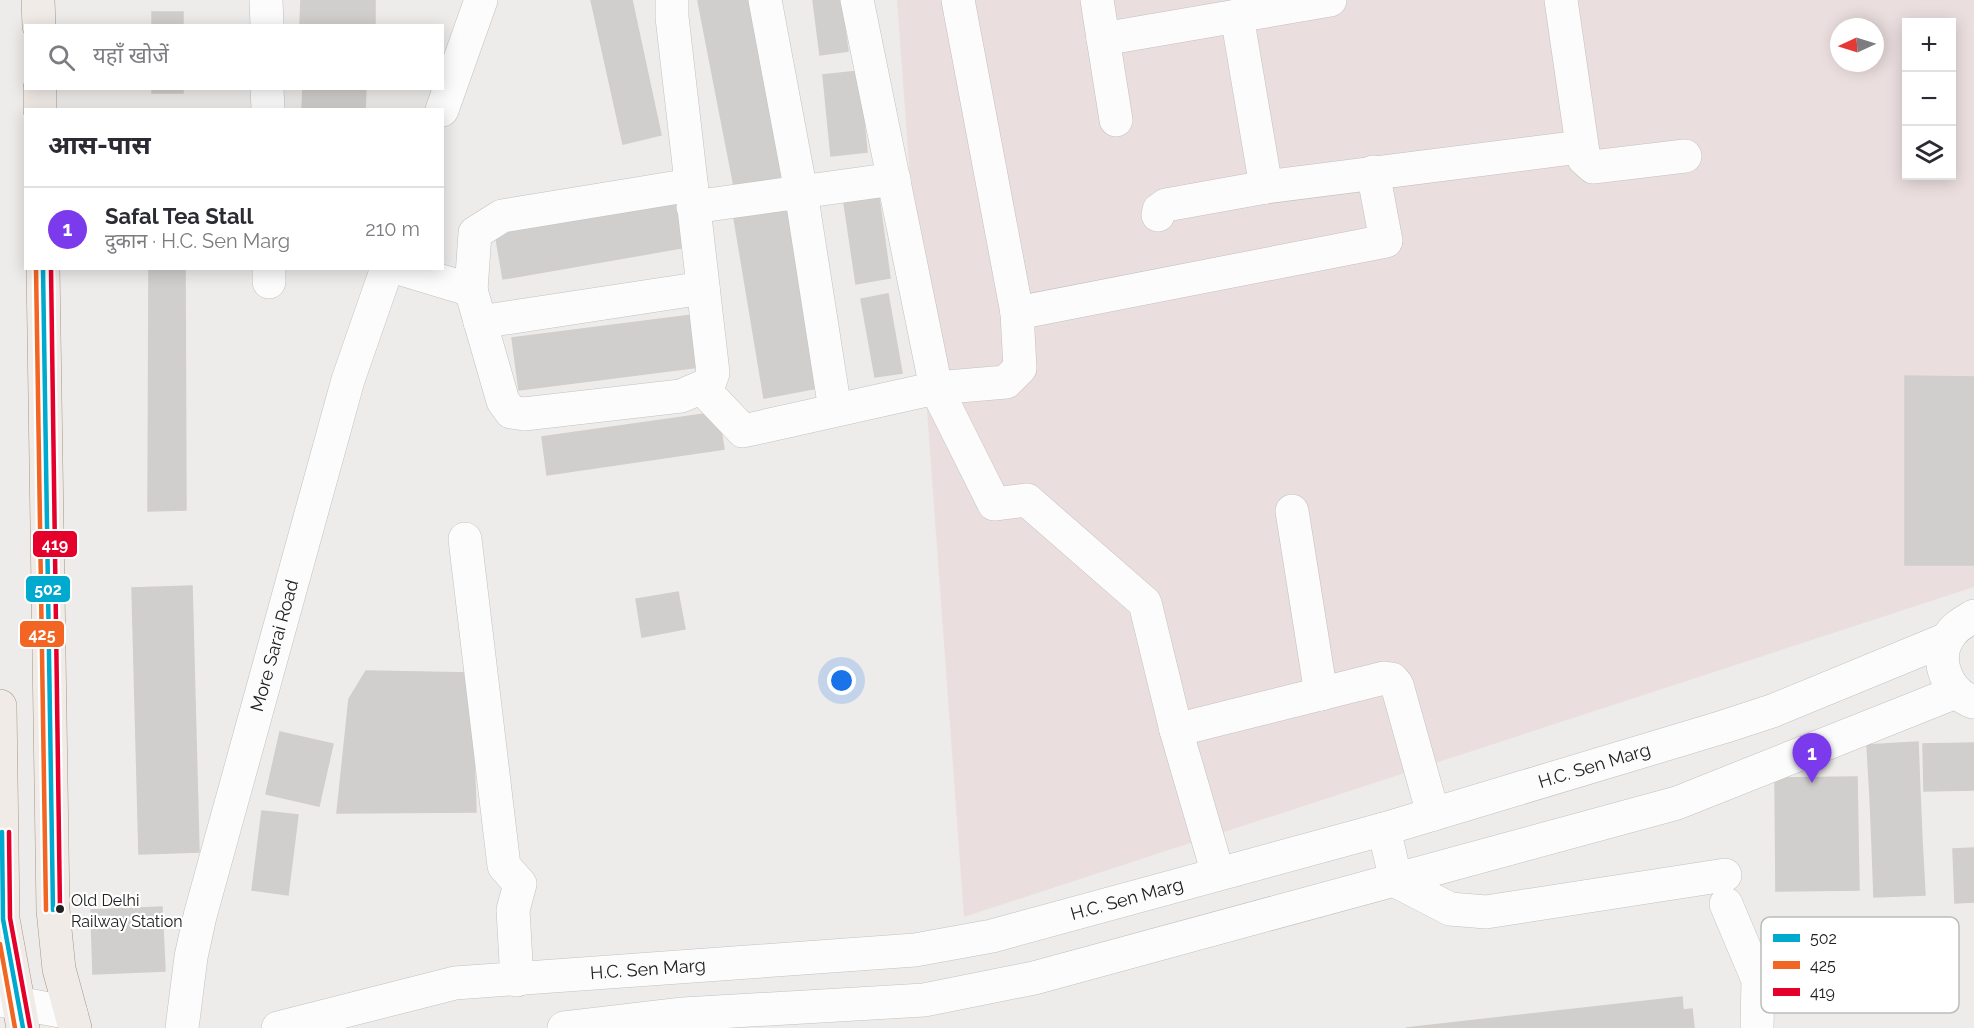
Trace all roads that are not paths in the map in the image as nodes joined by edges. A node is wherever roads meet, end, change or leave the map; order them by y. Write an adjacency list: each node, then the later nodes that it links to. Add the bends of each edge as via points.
1 (38, 0): 12 (main road)
2 (266, 0): 13 (street)
3 (481, 0): 19 (street)
4 (672, 0): 27 (street)
5 (765, 0): 26 (street)
6 (857, 0): 24 (street)
7 (958, 0): 34 (street)
8 (1097, 0): 14 (street)
9 (1330, 0): 11 (street)
10 (1561, 0): 21 (street)
11 (1224, 11): 14 (street); 25 (street)
12 (39, 24)
13 (267, 24)
14 (1103, 39): 20 (street)
15 (40, 90): 17 (main road)
16 (267, 90): 18 (street)
17 (40, 108)
18 (267, 108)
19 (443, 108)
20 (1116, 120)
21 (1580, 147): 22 (street, via 1584,159 1593,167); 23 (street)
22 (1685, 156)
23 (1373, 172): 25 (street); 34 (street, via 1386,241)
24 (894, 179): 26 (street); 36 (street)
25 (1266, 187): 28 (street, via 1166,205)
26 (801, 192): 27 (street); 38 (street)
27 (692, 196): 32 (street); 33 (street, via 502,216 475,233)
28 (1158, 215)
29 (43, 270): 54 (main road, via 53,910 60,969)
30 (386, 270): 55 (street, More Sarai Road, via 348,380 200,916)
31 (405, 270): 33 (street)
32 (703, 288): 35 (street); 37 (street, via 713,374)
33 (471, 290): 35 (street)
34 (1017, 313): 36 (street, via 1020,368 1006,382)
35 (480, 322): 37 (street, via 503,401 511,412 524,414 670,398)
36 (936, 388): 37 (street, via 743,431); 46 (street, via 994,504 1027,500 1145,603)
37 (703, 389)
38 (833, 397)
39 (1292, 511): 43 (street)
40 (465, 539): 51 (street, via 504,866 520,884 513,910)
41 (1974, 616): 42 (street, via 1959,624)
42 (1947, 639): 44 (street, via 1942,657 1946,676); 47 (street, H.C. Sen Marg, via 1772,711)
43 (1321, 693): 46 (street); 47 (street, via 1384,678 1393,680)
44 (1965, 697): 50 (street, via 1677,803)
45 (0, 706): 52 (main road, via 3,919)
46 (1176, 730): 49 (street)
47 (1433, 814): 48 (street, H.C. Sen Marg)
48 (1384, 829): 49 (street, H.C. Sen Marg); 50 (street)
49 (1218, 874): 51 (street, H.C. Sen Marg, via 993,936 915,950)
50 (1396, 881): 53 (street, via 1034,978); 58 (street, via 1450,909 1474,913 1726,889 1758,981)
51 (517, 980): 56 (street, H.C. Sen Marg, via 455,983)
52 (14, 1010): 54 (street)
53 (818, 1017): 57 (street, via 683,1014)
54 (73, 1020)
55 (182, 1028)
56 (278, 1028)
57 (564, 1028)
58 (1757, 1028)

